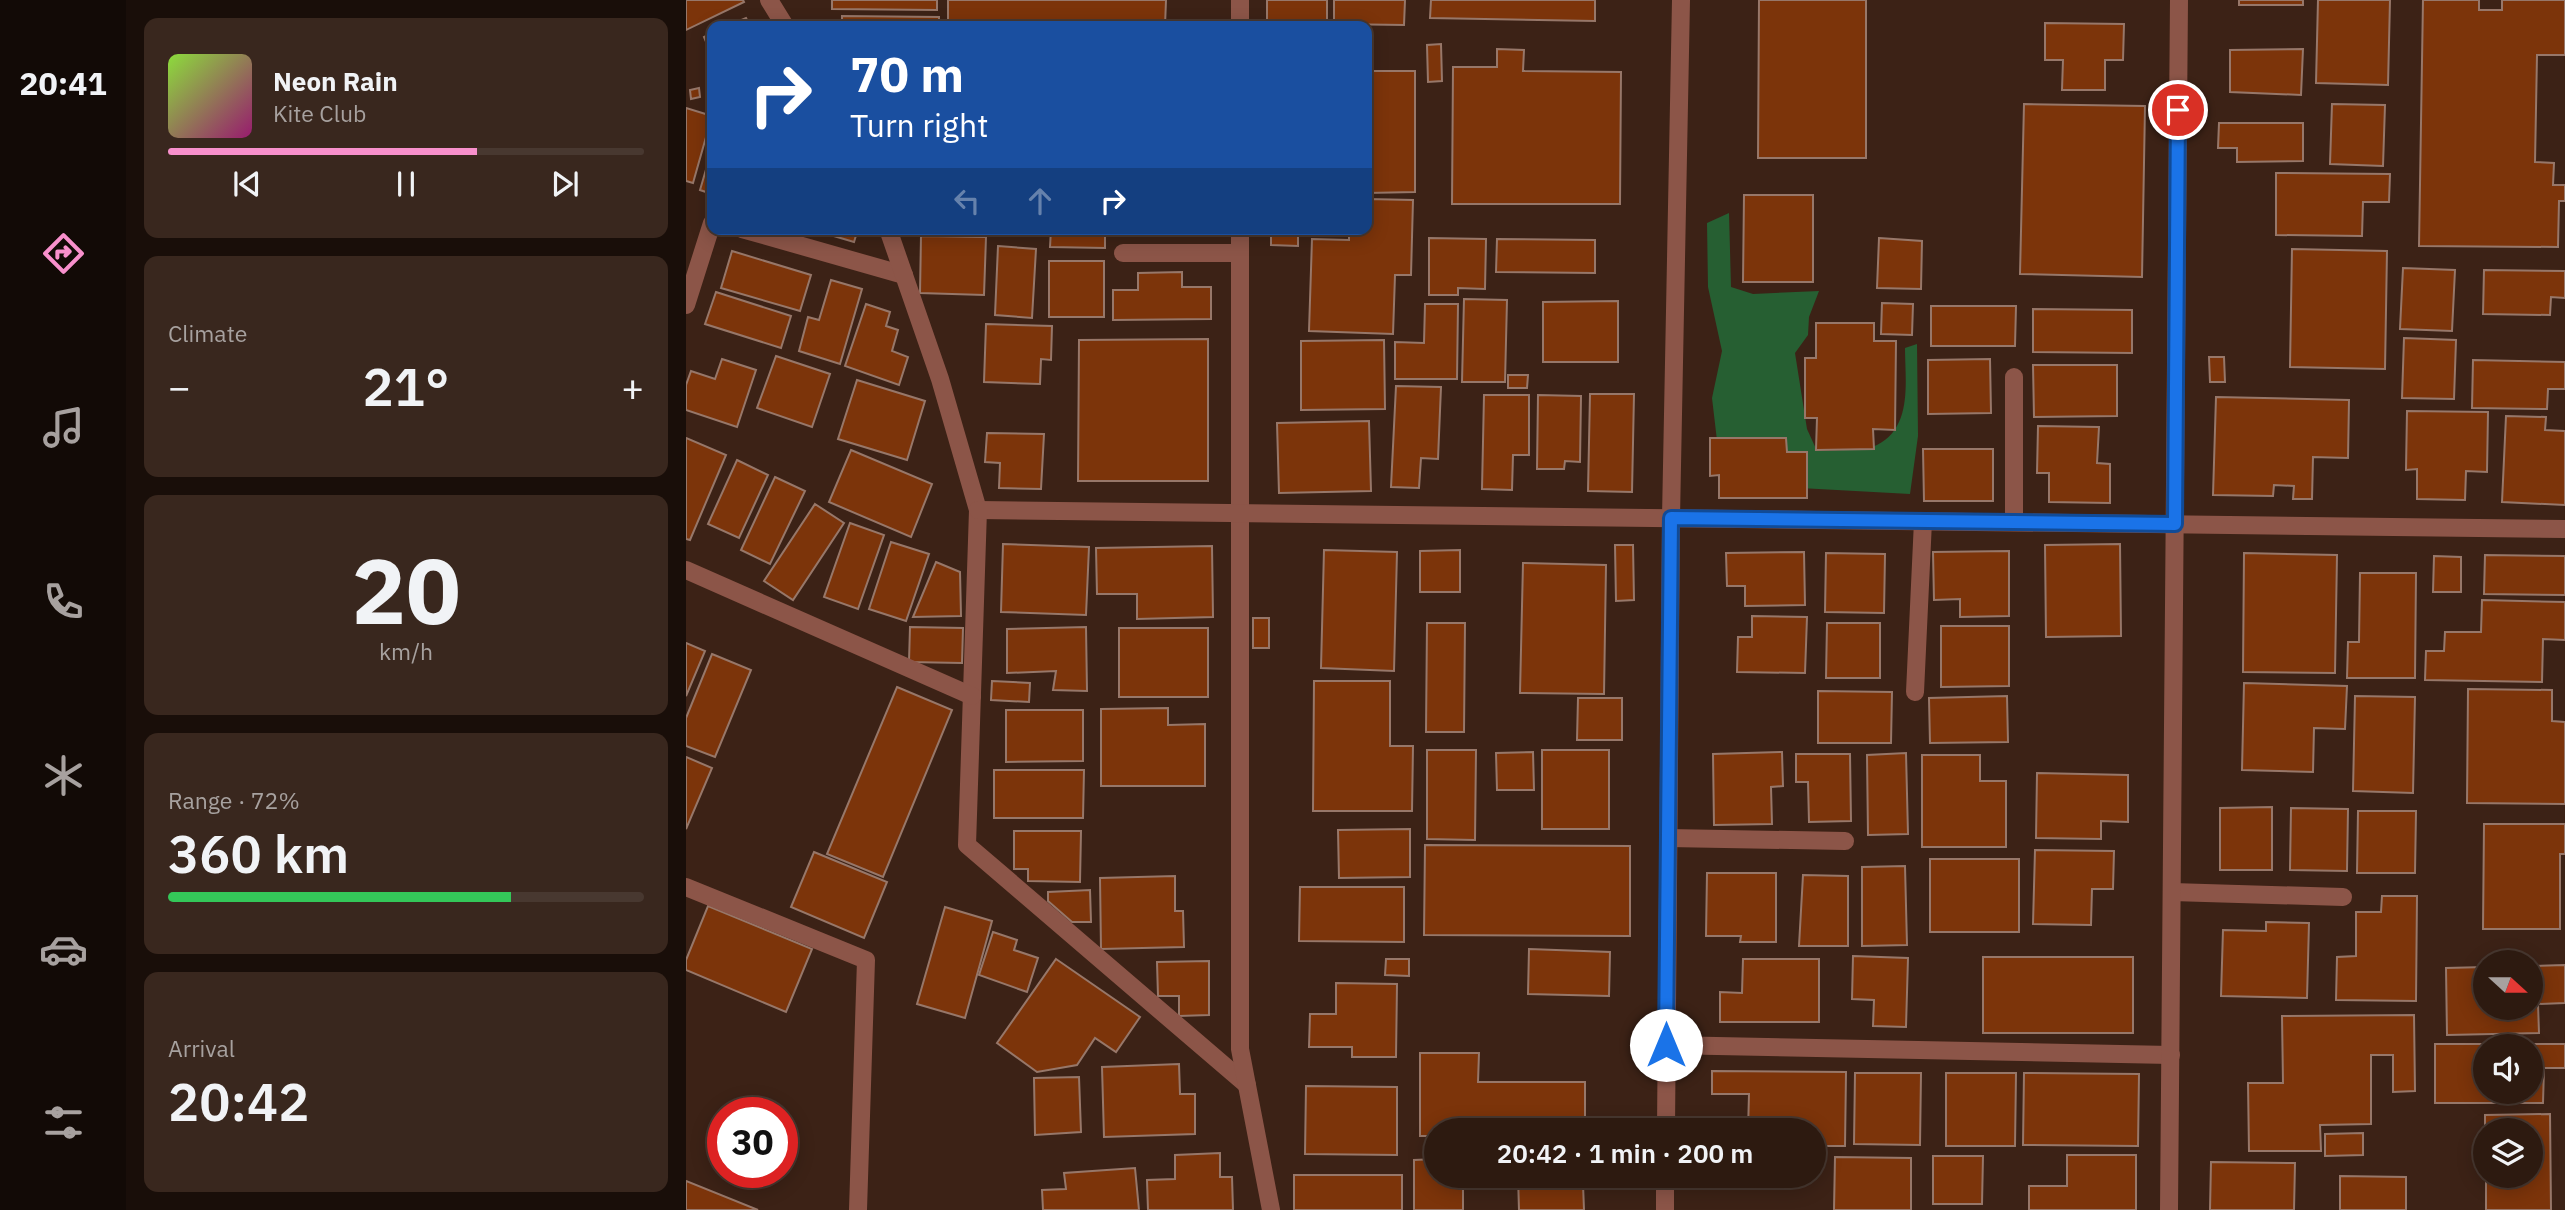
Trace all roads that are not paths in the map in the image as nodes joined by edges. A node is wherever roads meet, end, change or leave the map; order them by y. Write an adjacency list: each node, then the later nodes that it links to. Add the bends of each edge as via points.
1 (769, 0): 5 (street)
2 (1240, 0): 6 (street)
3 (1681, 0): 18 (street)
4 (2179, 0): 21 (street)
5 (782, 21)
6 (1240, 21)
7 (708, 235): 14 (street)
8 (763, 235): 13 (street)
9 (890, 235): 13 (street)
10 (1240, 235): 12 (street)
11 (1123, 253): 12 (street)
12 (1240, 253): 17 (street)
13 (904, 275): 16 (street)
14 (686, 304)
15 (2014, 377): 20 (street)
16 (978, 510): 17 (street); 25 (street)
17 (1240, 513): 18 (street); 33 (street, via 1240,1049)
18 (1671, 518): 19 (street); 26 (street)
19 (1923, 521): 20 (street); 24 (street)
20 (2014, 522): 21 (street)
21 (2175, 524): 22 (street); 29 (street)
22 (2565, 528)
23 (686, 570): 25 (street)
24 (1915, 692)
25 (972, 696): 33 (street, via 967,845)
26 (1668, 838): 27 (street); 31 (street)
27 (1845, 841)
28 (686, 887): 36 (street, via 866,960)
29 (2172, 892): 30 (street); 32 (street)
30 (2343, 897)
31 (1666, 1045): 32 (street); 34 (street)
32 (2171, 1055): 39 (street)
33 (1247, 1085): 37 (street)
34 (1665, 1118)
35 (1665, 1188): 38 (street)
36 (858, 1210)
37 (1270, 1210)
38 (1665, 1210)
39 (2169, 1210)

